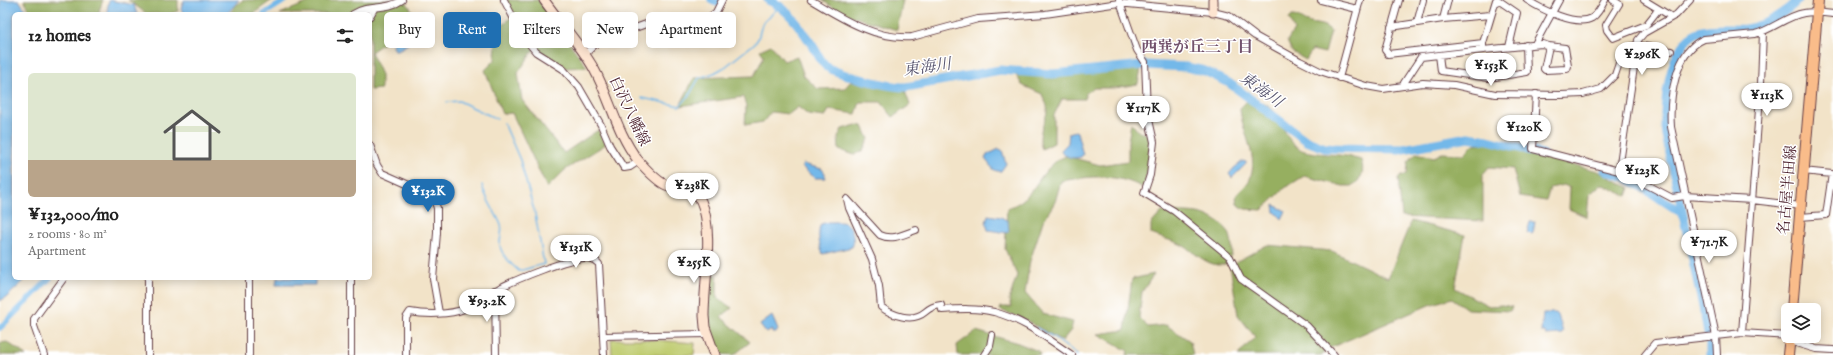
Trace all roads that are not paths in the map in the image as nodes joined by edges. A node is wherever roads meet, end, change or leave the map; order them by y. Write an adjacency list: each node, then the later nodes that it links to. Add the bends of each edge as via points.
1 (402, 0): 21 (street, via 392,6)
2 (504, 0): 50 (street, via 523,36 536,52 563,69 579,87 624,168)
3 (544, 0): 44 (main road, 白沢八幡線)
4 (722, 0): 44 (street, via 716,12 706,20 698,22 660,19 624,32 604,35)
5 (811, 0): 20 (street, via 846,21 865,29 901,38 978,19 1045,14)
6 (1213, 0): 26 (main road)
7 (1321, 0): 22 (street)
8 (1360, 0): 22 (street)
9 (1399, 0): 34 (street)
10 (1423, 0): 33 (street)
11 (1448, 0): 32 (street)
12 (1497, 0): 30 (street); 41 (street, via 1517,13)
13 (1527, 0): 27 (street)
14 (1559, 0): 27 (street)
15 (1605, 0): 27 (street, via 1596,14 1589,19 1569,20)
16 (1613, 0): 23 (street, via 1619,4 1606,25 1613,38 1646,25)
17 (1644, 0): 23 (street)
18 (1690, 0): 31 (street)
19 (1818, 0): 28 (main road, 名古屋半田線)
20 (1119, 2): 26 (street); 83 (street, via 1137,50 1145,62 1147,111 1154,142 1150,174 1144,194 1174,212 1230,257 1241,279 1307,326)
21 (374, 9): 24 (street); 25 (street)
22 (1357, 9): 46 (street)
23 (1658, 10): 31 (street)
24 (358, 12)
25 (372, 12)
26 (1213, 12): 46 (street, via 1229,16 1255,36 1300,62)
27 (1553, 12): 37 (street)
28 (1817, 13): 29 (street); 35 (street, via 1806,12 1793,16); 52 (main road, 名古屋半田線)
29 (1833, 14)
30 (1491, 15): 32 (street); 36 (street)
31 (1672, 17): 39 (street, via 1644,33)
32 (1443, 20): 33 (street)
33 (1417, 23): 34 (street)
34 (1392, 27): 36 (street, via 1385,50 1388,54)
35 (1763, 32): 53 (street, via 1704,38 1692,46 1684,58 1673,89 1670,116); 54 (street)
36 (1483, 43): 42 (street)
37 (1535, 44): 38 (street); 40 (street)
38 (1526, 45): 41 (street); 45 (street, via 1526,73 1490,78 1441,71)
39 (1637, 45): 43 (street); 48 (street, via 1624,49 1615,75 1601,89 1583,94); 51 (street)
40 (1549, 46): 40 (street, via 1544,69 1567,69 1565,48)
41 (1508, 47): 42 (street)
42 (1483, 50): 45 (street)
43 (1671, 51)
44 (585, 54): 50 (main road, 白沢八幡線, via 606,93 621,133)
45 (1439, 55): 47 (street, via 1421,57)
46 (1339, 78): 47 (street, via 1366,86)
47 (1404, 86): 48 (street, via 1423,83 1454,85 1495,94)
48 (1536, 94): 51 (street, via 1533,149)
49 (372, 151): 63 (street, via 382,173 427,194 435,202 437,233 433,279)
50 (639, 161): 65 (main road, 白沢八幡線, via 663,184 690,190 701,202 707,232 704,291)
51 (1619, 170): 53 (street, via 1672,198)
52 (1803, 171): 55 (main road, 名古屋半田線); 55 (street, via 1832,174 1826,215)
53 (1685, 196): 54 (street); 68 (street)
54 (1752, 200): 55 (street); 64 (street)
55 (1800, 211): 62 (main road, 名古屋半田線)
56 (916, 230): 82 (street, via 894,238 884,237 847,199 872,262 879,286 881,307 893,315 904,317 916,317 930,308 941,305 942,310 969,309 994,312 1036,330)
57 (63, 280): 73 (street, via 34,319)
58 (148, 280): 74 (street)
59 (249, 280): 75 (street)
60 (350, 280): 76 (street)
61 (495, 290): 63 (street, via 480,302 465,309); 67 (street, via 517,279 573,260 589,258 599,264); 78 (street)
62 (1793, 303)
63 (439, 313): 77 (street, via 408,314)
64 (1742, 333): 68 (street); 69 (street)
65 (707, 334): 67 (street); 80 (main road, 白沢八幡線)
66 (992, 335): 81 (street, via 990,346)
67 (604, 336): 79 (street)
68 (1716, 336): 84 (street, via 1655,343); 85 (street)
69 (1781, 337)
70 (1789, 343): 86 (main road)
71 (1802, 343): 72 (street, via 1816,349)
72 (1833, 350)
73 (44, 355)
74 (148, 355)
75 (249, 355)
76 (351, 355)
77 (406, 355)
78 (496, 355)
79 (604, 355)
80 (715, 355)
81 (984, 355)
82 (1072, 355)
83 (1334, 355)
84 (1645, 355)
85 (1717, 355)
86 (1788, 355)

